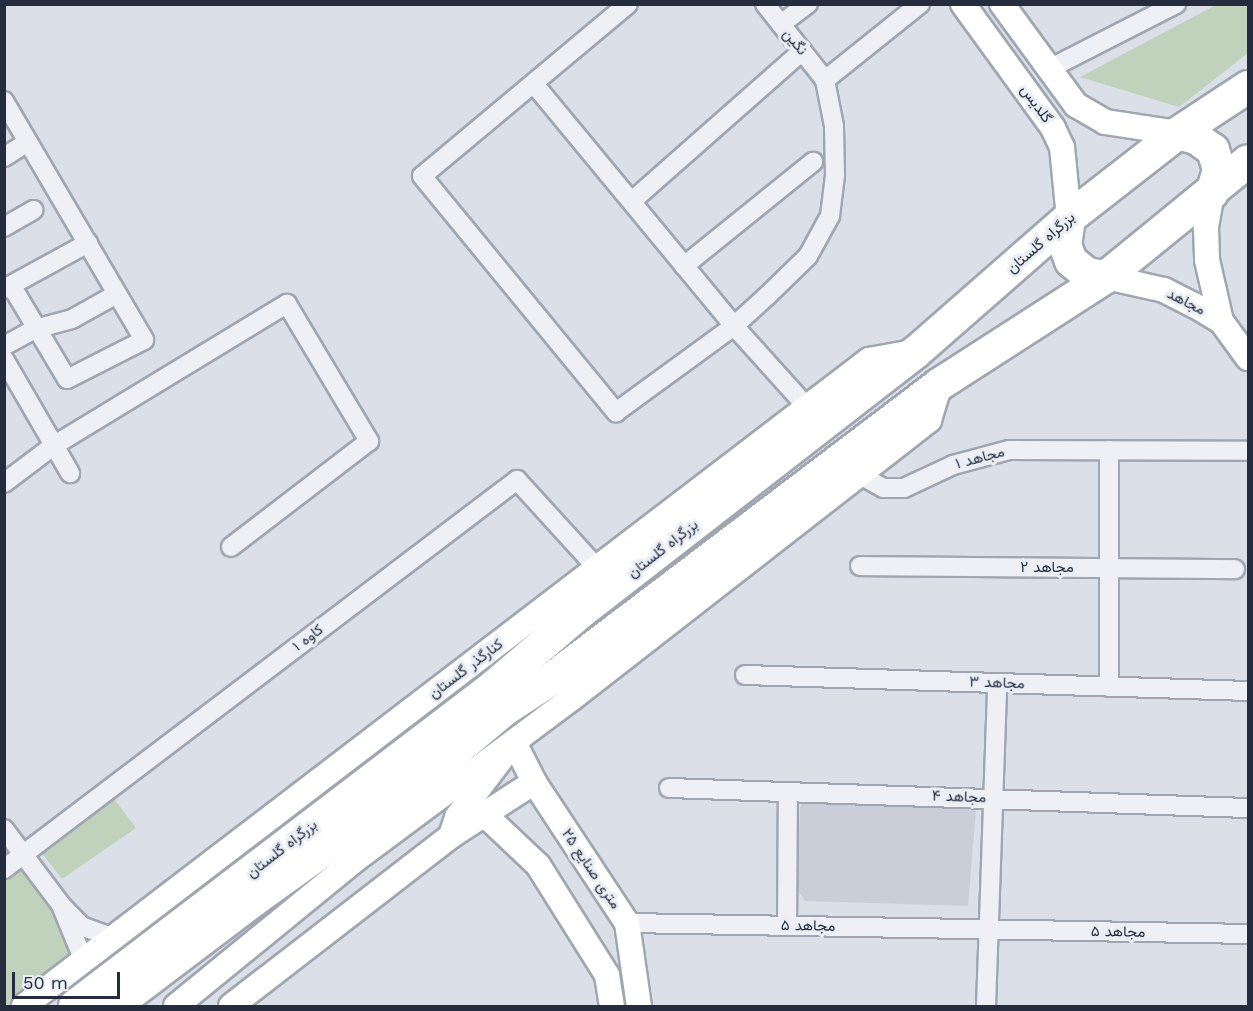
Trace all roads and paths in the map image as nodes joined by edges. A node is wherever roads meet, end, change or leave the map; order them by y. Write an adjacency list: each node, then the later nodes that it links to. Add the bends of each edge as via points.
1 (628, 4): 12 (street)
2 (765, 4): 8 (street, نگین)
3 (808, 4): 8 (street)
4 (920, 4): 11 (street)
5 (963, 4): 23 (street, گلدیس, via 1053,128 1062,147)
6 (1002, 4): 10 (street, گلدیس)
7 (1176, 4): 10 (street)
8 (781, 24): 9 (street, نگین)
9 (802, 51): 11 (street, نگین); 21 (street)
10 (1049, 69): 15 (street, گلدیس, via 1076,105 1105,122)
11 (825, 80): 31 (street, via 834,126 835,175 830,216 808,256)
12 (534, 84): 21 (street); 31 (street, via 422,176 616,412)
13 (1248, 87): 15 (highway, بزرگراه گلستان)
14 (4, 101): 16 (street)
15 (1178, 133): 20 (highway, via 1196,138 1213,150 1219,170); 23 (highway, بزرگراه گلستان)
16 (28, 142): 17 (street); 25 (street)
17 (4, 157)
18 (1248, 160): 20 (highway, بزرگراه گلستان)
19 (813, 162): 26 (street)
20 (1212, 193): 27 (highway, بزرگراه گلستان); 30 (street, via 1206,228 1207,260)
21 (632, 201): 26 (street)
22 (33, 210): 24 (street)
23 (1068, 218): 27 (highway, via 1065,245 1071,261 1087,274); 34 (highway, بزرگراه گلستان)
24 (4, 227)
25 (88, 243): 28 (street); 29 (street)
26 (684, 266): 31 (street)
27 (1106, 277): 30 (street, مجاهد, via 1164,290); 37 (highway, بزرگراه گلستان)
28 (8, 287): 32 (street)
29 (117, 294): 32 (street, via 72,319); 32 (street, via 144,340 68,379)
30 (1221, 321): 35 (street, مجاهد)
31 (734, 326): 38 (street)
32 (35, 329): 33 (street)
33 (4, 346)
34 (916, 352): 38 (street, کنارگذر گلستان, via 869,360); 49 (highway, بزرگراه گلستان)
35 (1248, 358)
36 (4, 359): 39 (street)
37 (940, 384): 43 (street, via 928,420); 50 (highway, بزرگراه گلستان)
38 (807, 407): 49 (street, کنارگذر گلستان)
39 (53, 446): 42 (street); 44 (street); 45 (street, via 287,304 369,441)
40 (1109, 450): 41 (street, ۱ مجاهد); 43 (street, ۱ مجاهد, via 1009,450 953,465 904,488 883,488); 47 (street)
41 (1248, 451)
42 (69, 473)
43 (860, 475): 56 (street)
44 (4, 483)
45 (231, 548)
46 (860, 566): 47 (street, مجاهد ۲)
47 (1109, 568): 48 (street, مجاهد ۲); 54 (street)
48 (1234, 569)
49 (616, 575): 50 (highway, via 638,581 648,593); 51 (highway, via 632,595); 65 (street, کاوه ۱, via 517,480); 72 (street, کنارگذر گلستان); 76 (highway, بزرگراه گلستان, via 493,687)
50 (663, 594): 51 (highway, بزرگراه گلستان)
51 (636, 614): 77 (highway, بزرگراه گلستان, via 504,710 418,782)
52 (746, 675): 53 (street, مجاهد ۳)
53 (997, 683): 54 (street, مجاهد ۳); 60 (street)
54 (1109, 687): 55 (street, مجاهد ۳)
55 (1248, 691)
56 (514, 742): 57 (street, ۲۵ متری صنایع); 64 (street, via 457,817); 74 (street, via 356,860)
57 (534, 782): 62 (street); 68 (street, ۲۵ متری صنایع)
58 (669, 788): 59 (street, مجاهد ۴)
59 (788, 792): 60 (street, مجاهد ۴); 69 (street)
60 (993, 798): 61 (street, مجاهد ۴); 70 (street)
61 (1248, 808)
62 (484, 814): 64 (street); 79 (street, via 538,865 606,975)
63 (4, 829): 65 (street)
64 (451, 836): 78 (street)
65 (23, 854): 66 (street, کاوه ۱); 67 (street)
66 (4, 870)
67 (61, 905): 72 (street, via 81,926); 73 (street)
68 (627, 923): 69 (street, ۵ مجاهد); 80 (street, ۲۵ متری صنایع)
69 (787, 926): 70 (street, ۵ مجاهد)
70 (988, 929): 71 (street, مجاهد ۵); 81 (street)
71 (1248, 934)
72 (114, 938): 73 (street, کنارگذر گلستان)
73 (84, 961): 75 (street, کنارگذر گلستان)
74 (179, 1005)
75 (24, 1006)
76 (75, 1006)
77 (114, 1006)
78 (231, 1006)
79 (612, 1006)
80 (639, 1006)
81 (986, 1006)

